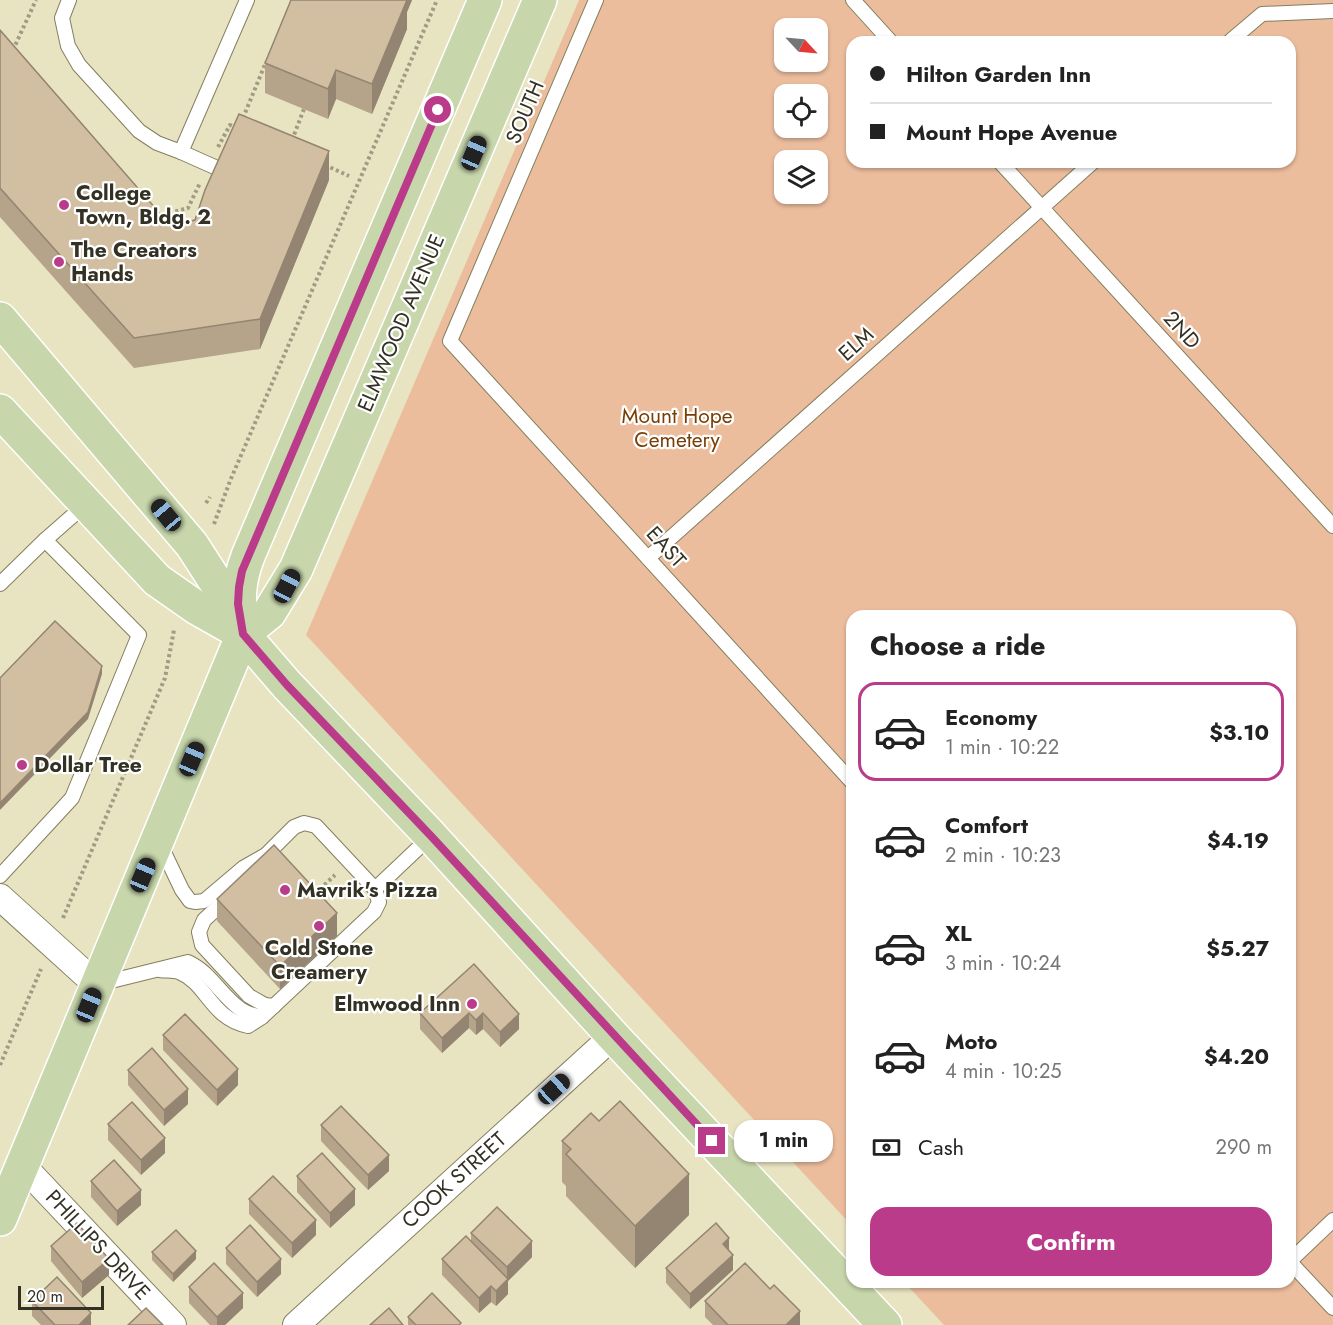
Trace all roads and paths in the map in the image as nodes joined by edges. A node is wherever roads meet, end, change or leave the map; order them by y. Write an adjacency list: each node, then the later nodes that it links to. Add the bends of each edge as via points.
1 (69, 0): 12 (lane, via 62,18 68,46 79,65 139,131)
2 (247, 0): 12 (lane)
3 (485, 0): 29 (main road, via 245,563 238,604)
4 (540, 0): 29 (main road, ELMWOOD AVENUE, via 296,569 269,613)
5 (596, 0): 20 (lane, SOUTH)
6 (853, 0): 8 (lane)
7 (1333, 11): 9 (lane, via 1262,14)
8 (886, 36)
9 (1236, 36)
10 (304, 109): 11 (path)
11 (288, 149)
12 (181, 152): 16 (lane)
13 (319, 162): 17 (path)
14 (1005, 168): 18 (lane, 2ND)
15 (1086, 168): 18 (lane, ELM)
16 (226, 172)
17 (350, 176)
18 (1041, 207): 25 (lane, 2ND); 27 (lane, ELM)
19 (0, 319): 29 (main road, via 192,545 217,582)
20 (450, 341): 27 (lane, EAST)
21 (0, 411): 24 (main road)
22 (210, 496): 23 (path)
23 (206, 503)
24 (86, 504): 26 (lane); 29 (main road, via 157,580)
25 (1333, 526)
26 (45, 540): 28 (lane); 35 (lane, via 139,635 72,798)
27 (648, 558): 30 (lane, EAST)
28 (0, 584)
29 (243, 634): 31 (main road); 32 (main road, ELMWOOD AVENUE)
30 (846, 775)
31 (431, 836): 37 (lane); 41 (main road)
32 (158, 840): 33 (lane, via 182,890 195,902 204,901); 39 (main road, ELMWOOD AVENUE)
33 (264, 856): 37 (lane, via 294,827 304,823 316,826); 40 (lane, via 250,877 204,920 199,932 202,945 249,996)
34 (338, 872): 36 (path)
35 (0, 876)
36 (320, 889)
37 (375, 889): 40 (lane, via 379,902 374,912)
38 (0, 897): 39 (street)
39 (97, 985): 40 (lane, via 188,962 200,968 248,1014 262,1017); 42 (main road, ELMWOOD AVENUE)
40 (274, 1006)
41 (613, 1035): 47 (main road); 52 (street, COOK STREET)
42 (22, 1165): 43 (main road, ELMWOOD AVENUE); 51 (street, PHILLIPS DRIVE)
43 (0, 1219)
44 (1333, 1220): 45 (lane)
45 (1296, 1255)
46 (1296, 1268): 49 (lane)
47 (846, 1286)
48 (848, 1288): 50 (main road)
49 (1333, 1308)
50 (880, 1323)
51 (173, 1325)
52 (296, 1325)

